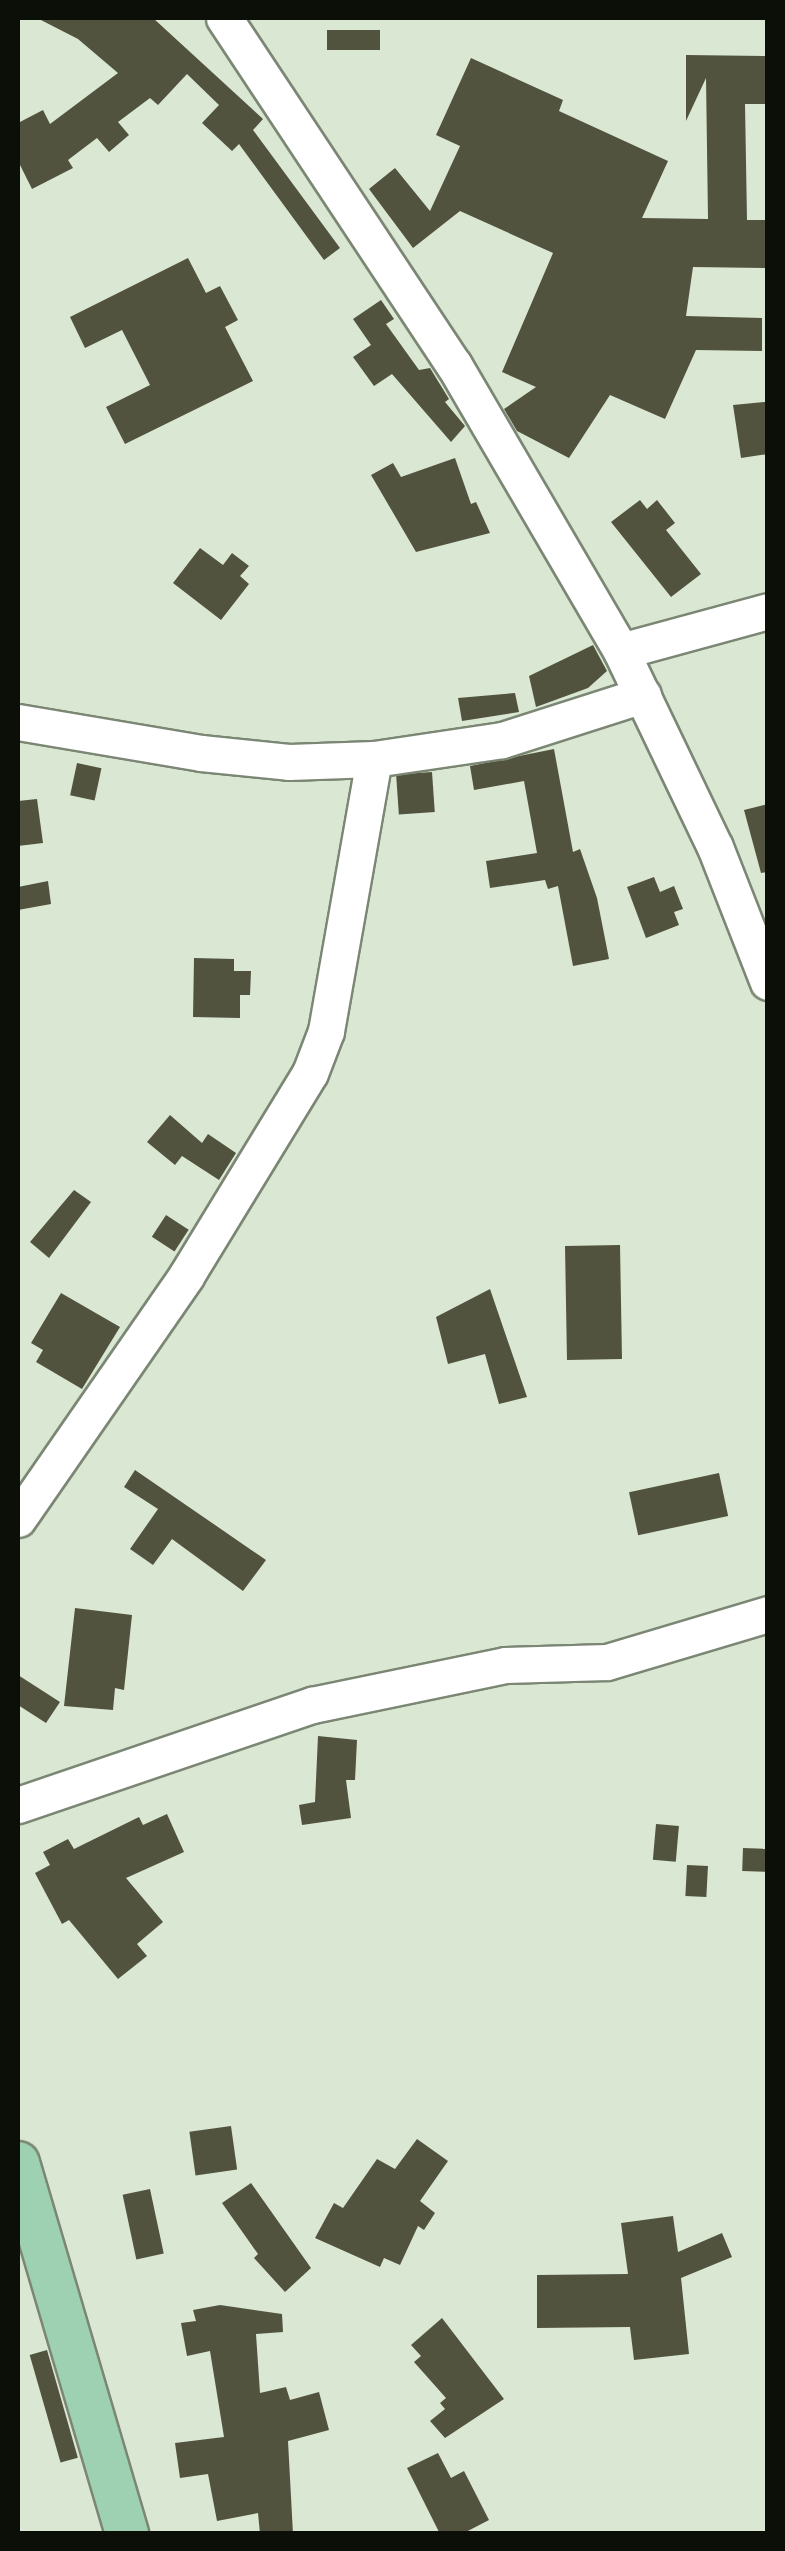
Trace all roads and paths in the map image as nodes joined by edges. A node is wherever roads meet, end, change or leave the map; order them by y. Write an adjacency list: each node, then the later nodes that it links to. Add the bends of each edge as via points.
1 (224, 18): 3 (street, via 454,365)
2 (768, 611): 3 (street)
3 (621, 651): 4 (street)
4 (644, 695): 6 (street, via 502,740); 7 (street)
5 (18, 722): 6 (street, via 201,753 289,762)
6 (374, 760): 8 (street, via 326,1032 310,1072 186,1276)
7 (768, 982)
8 (18, 1519)
9 (768, 1614): 10 (street, via 606,1662 505,1665 312,1705)
10 (18, 1805)
11 (18, 2163): 12 (main road)
12 (127, 2534)

